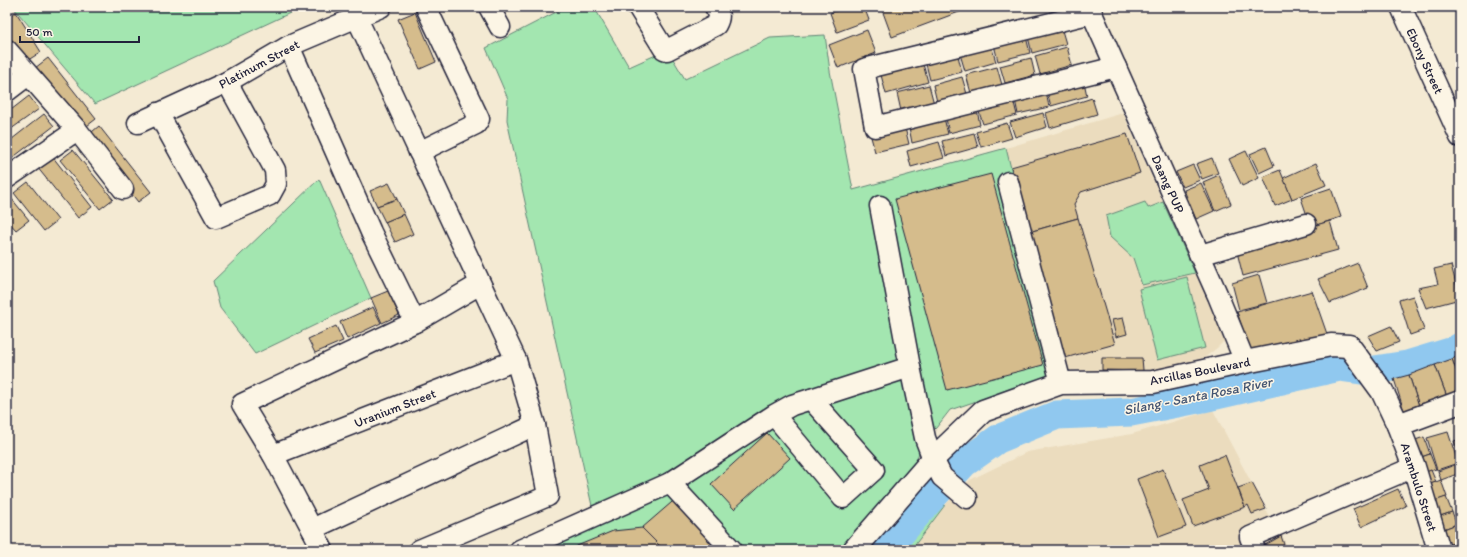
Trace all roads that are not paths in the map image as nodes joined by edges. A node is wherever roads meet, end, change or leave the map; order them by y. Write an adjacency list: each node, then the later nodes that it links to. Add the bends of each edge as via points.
1 (380, 7): 7 (street, Platinum Street)
2 (426, 7): 20 (street, via 479,119 476,124)
3 (489, 7): 9 (street)
4 (638, 7): 8 (street, via 665,50)
5 (1401, 7): 19 (street, Ebony Street)
6 (1090, 10): 12 (street, Daang PUP); 12 (street, via 864,69 875,127)
7 (356, 16): 10 (street, Platinum Street); 20 (street)
8 (716, 16)
9 (500, 27)
10 (290, 46): 14 (street, Platinum Street); 28 (street, via 371,232)
11 (7, 50): 13 (street)
12 (1116, 67): 26 (street, Daang PUP)
13 (28, 75): 15 (street); 18 (street)
14 (227, 82): 16 (street, Platinum Street); 16 (street, via 275,170 276,184 270,195 216,218)
15 (7, 91)
16 (158, 113): 17 (street, Platinum Street)
17 (138, 123)
18 (77, 130): 21 (street); 23 (street)
19 (1460, 137)
20 (418, 152): 27 (street)
21 (7, 178)
22 (1008, 182): 32 (street)
23 (124, 189)
24 (880, 206): 31 (street)
25 (1306, 224): 26 (street)
26 (1200, 255): 30 (street, Daang PUP)
27 (480, 284): 28 (street); 29 (street)
28 (415, 322): 38 (street, via 242,404)
29 (516, 360): 36 (street); 38 (street, Uranium Street)
30 (1245, 362): 32 (main road, Arcillas Boulevard, via 1153,382); 37 (main road, Arcillas Boulevard, via 1332,345 1349,346 1382,391)
31 (910, 367): 33 (street); 40 (street, via 925,438)
32 (1061, 383): 40 (main road, Arcillas Boulevard, via 983,411)
33 (811, 399): 35 (street, via 792,405); 35 (street, via 874,470 843,498)
34 (1460, 402): 37 (main road)
35 (774, 415): 41 (street)
36 (535, 425): 43 (street); 45 (street, via 548,496)
37 (1398, 425): 39 (main road, Arambulo Street)
38 (273, 455): 43 (street)
39 (1414, 466): 49 (street, via 1250,537); 50 (main road, Arambulo Street)
40 (938, 468): 42 (street); 48 (main road, Arcillas Boulevard)
41 (670, 483): 46 (street); 47 (street)
42 (967, 498)
43 (312, 529): 44 (street)
44 (323, 550)
45 (419, 550)
46 (520, 550)
47 (732, 550)
48 (854, 550)
49 (1255, 550)
50 (1439, 550)

